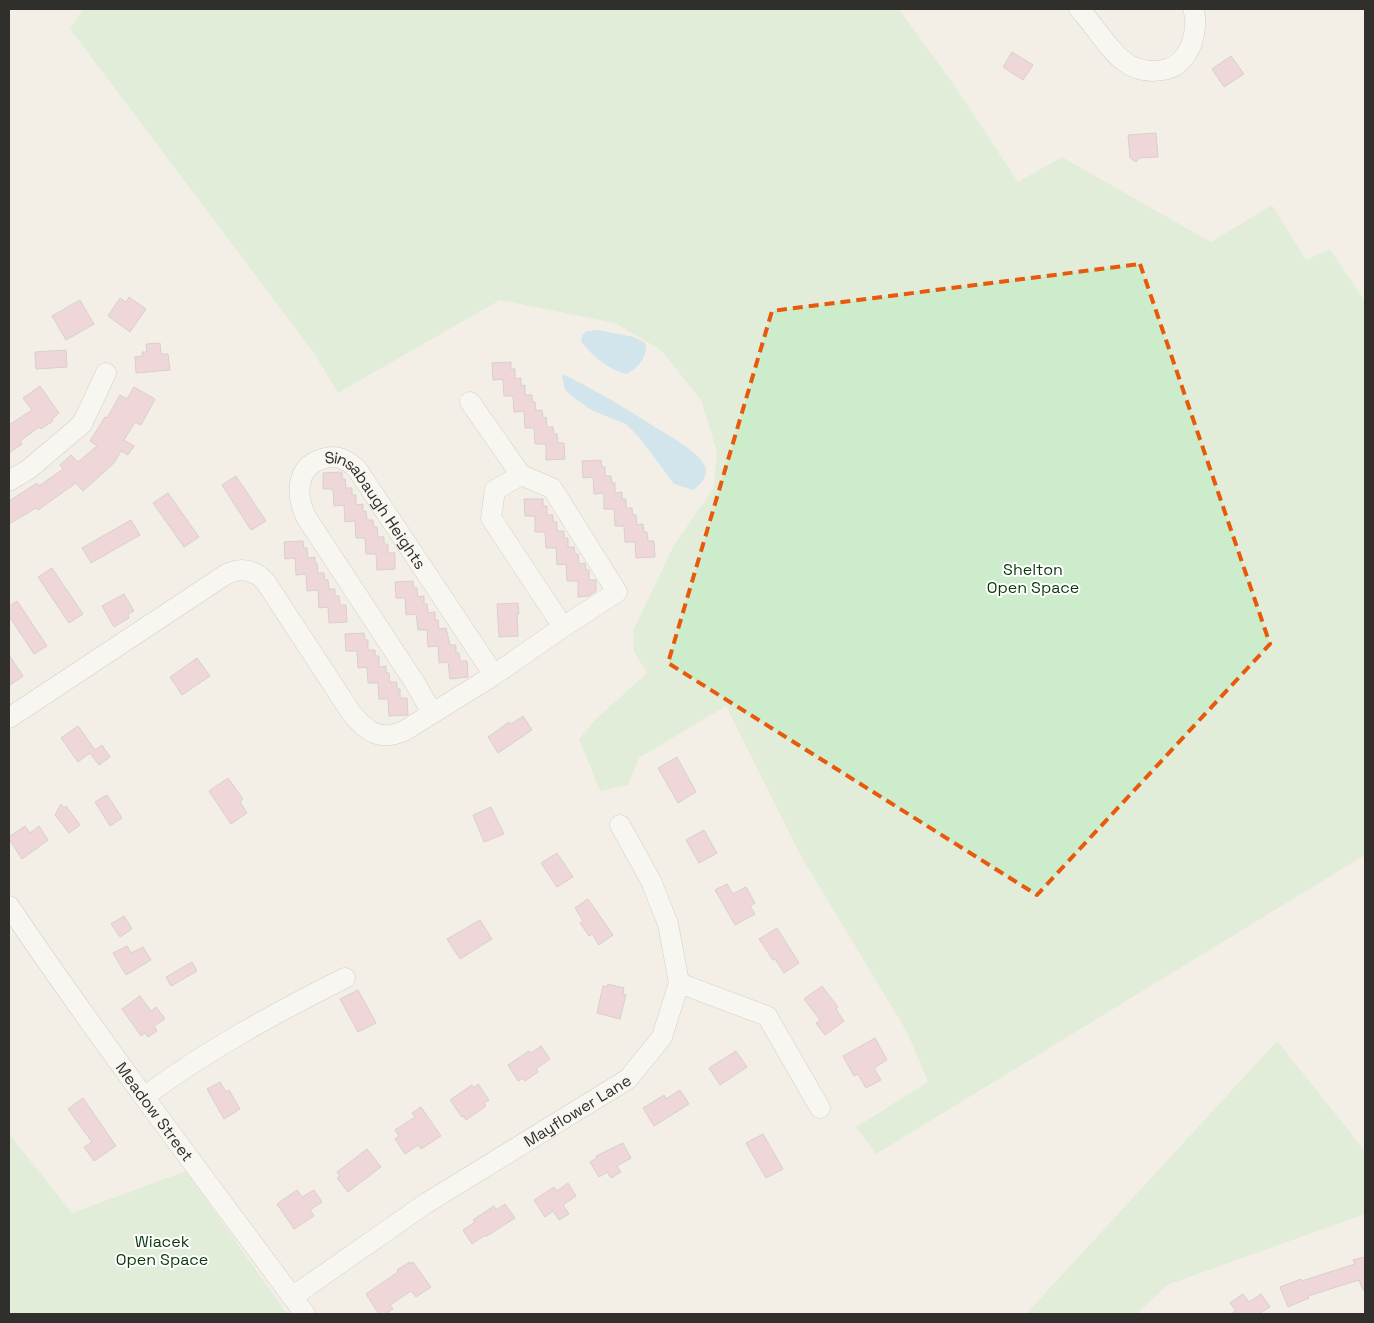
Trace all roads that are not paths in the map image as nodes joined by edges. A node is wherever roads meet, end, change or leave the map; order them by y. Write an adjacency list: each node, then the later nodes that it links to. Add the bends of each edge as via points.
1 (1079, 9): 2 (street, via 1118,58 1133,68 1155,71 1179,64 1188,52 1194,32)
2 (1193, 9)
3 (106, 373): 6 (street, via 82,424)
4 (470, 402): 5 (street)
5 (521, 475): 7 (street, via 495,490 491,518); 7 (street, via 552,488 617,592)
6 (9, 481)
7 (563, 627): 8 (street)
8 (494, 675): 9 (street); 9 (street, Sinsabaugh Heights, via 357,469 337,457 311,463 299,483 306,517)
9 (432, 713): 10 (street, via 395,735 379,735 364,728 265,581 254,572 242,569 225,575)
10 (9, 718)
11 (620, 825): 14 (street, Mayflower Lane, via 651,881 668,924)
12 (9, 906): 15 (street, Meadow Street)
13 (345, 978): 15 (street, via 284,1008 182,1068)
14 (679, 983): 16 (street, via 767,1016); 17 (street, Mayflower Lane, via 662,1037 628,1079 426,1204)
15 (144, 1097): 17 (street, Meadow Street)
16 (820, 1108)
17 (292, 1297): 18 (street, Meadow Street)
18 (305, 1314)

